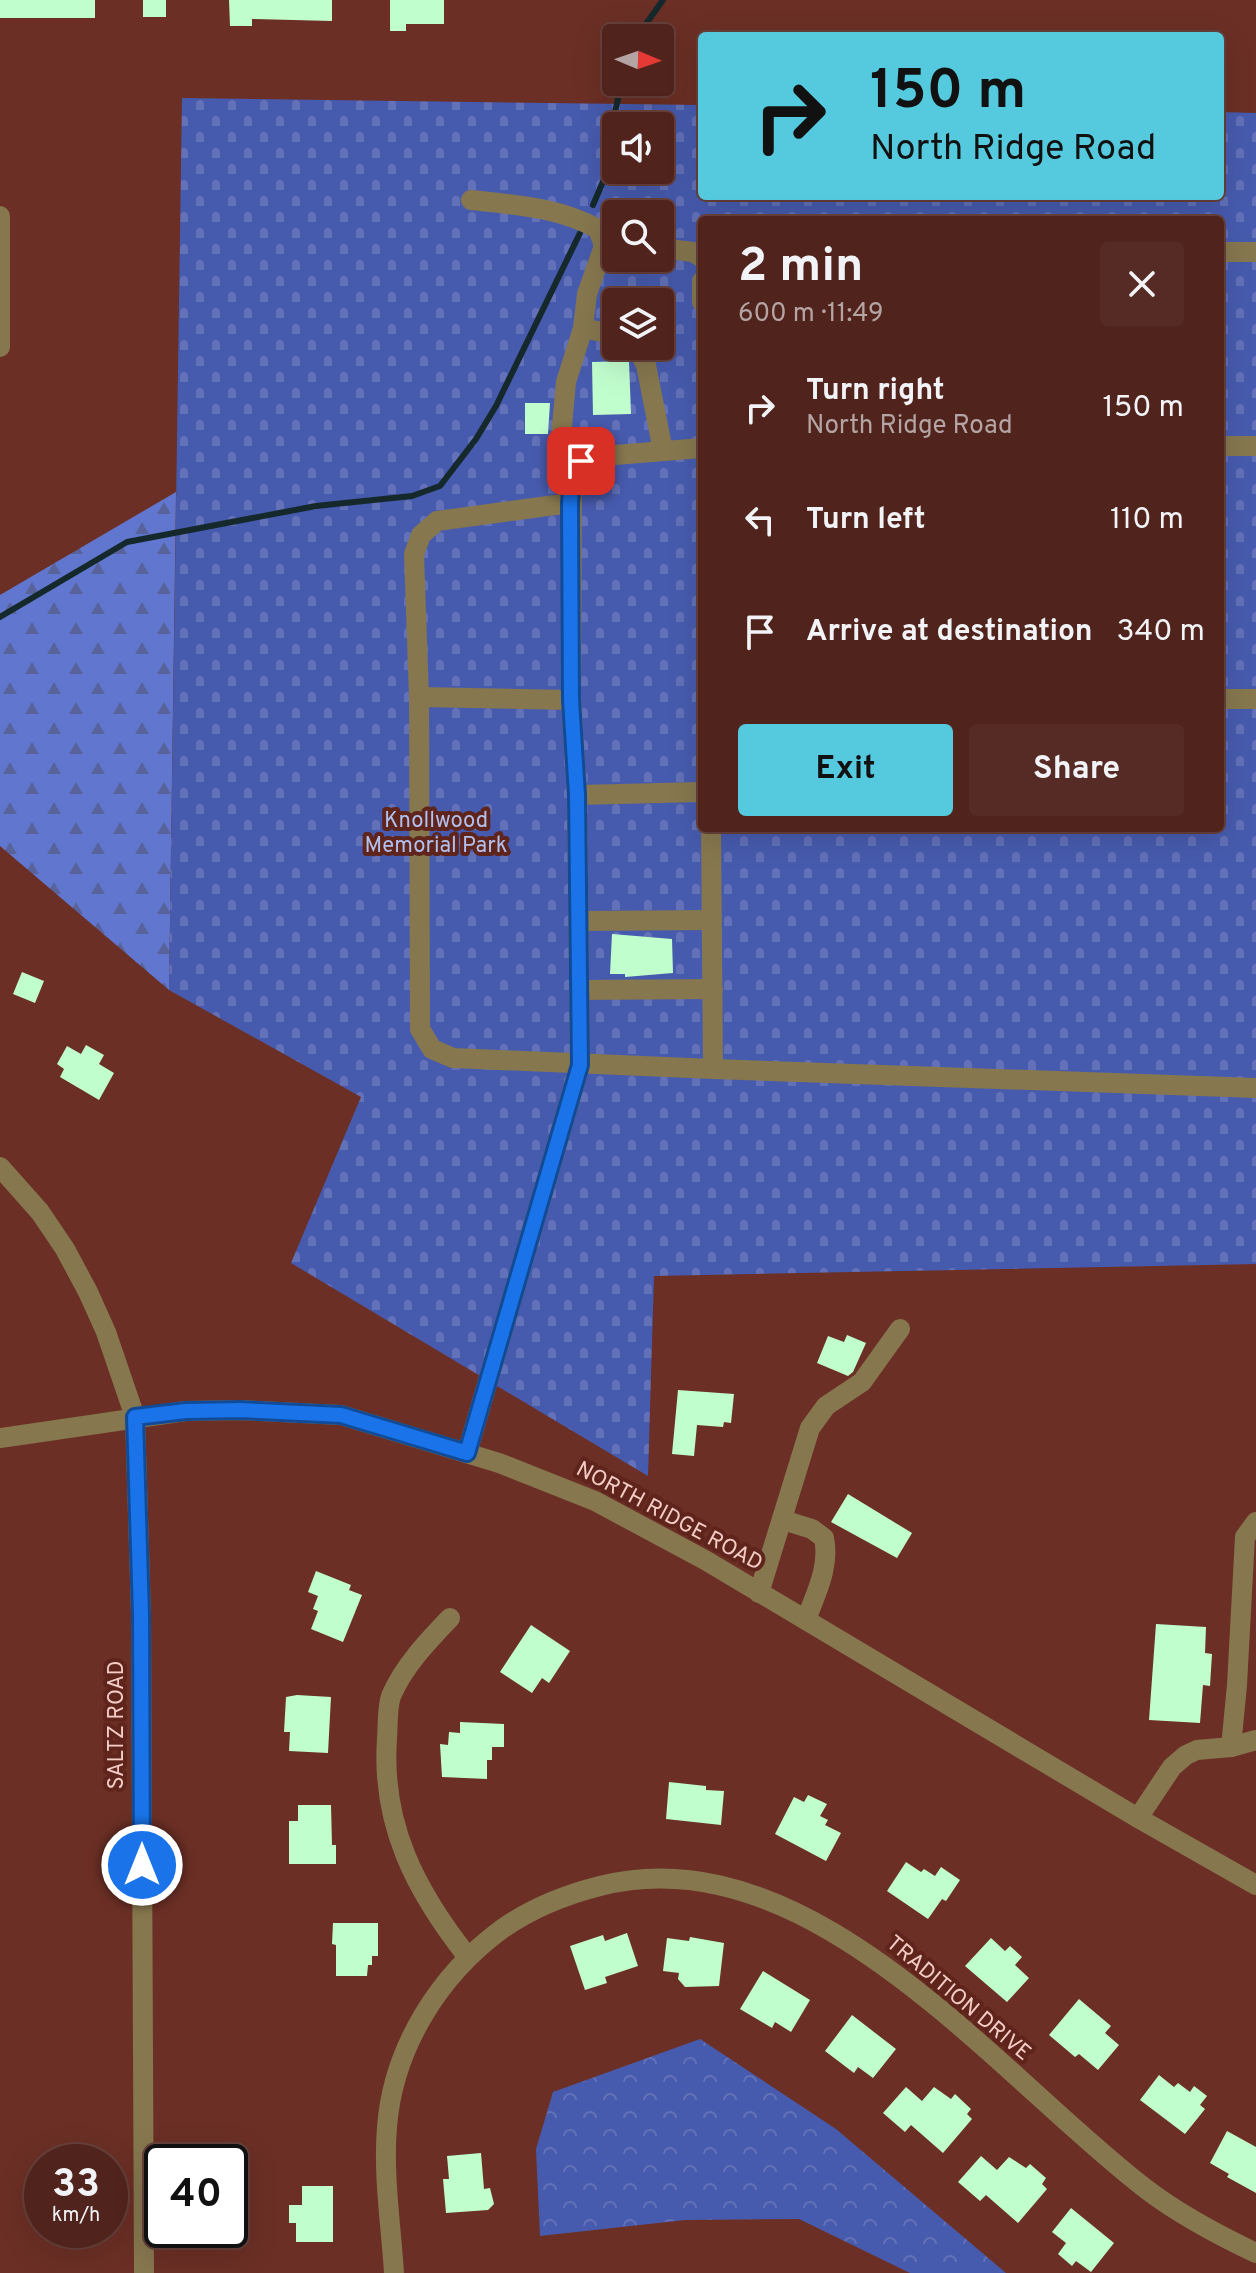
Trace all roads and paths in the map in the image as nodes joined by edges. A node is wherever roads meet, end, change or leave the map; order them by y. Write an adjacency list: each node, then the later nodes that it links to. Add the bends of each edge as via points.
1 (471, 200): 3 (street, via 576,216)
2 (0, 216): 11 (street)
3 (602, 234)
4 (674, 250): 7 (street)
5 (1224, 252): 6 (street)
6 (1256, 252)
7 (698, 255)
8 (602, 262): 9 (street, via 587,294)
9 (583, 328): 10 (street); 17 (street, via 566,382 561,437)
10 (602, 332)
11 (0, 347)
12 (643, 360): 16 (street)
13 (1224, 446): 14 (street)
14 (1256, 446)
15 (698, 448): 16 (street)
16 (663, 451): 17 (street)
17 (581, 461): 18 (street, via 572,479)
18 (570, 503): 19 (street, via 437,521 421,535 414,554); 22 (street)
19 (419, 697): 22 (street); 30 (street, via 420,1029 432,1049 453,1058)
20 (1224, 699): 21 (street)
21 (1256, 699)
22 (571, 700): 24 (street)
23 (698, 792): 24 (street)
24 (577, 795): 27 (street)
25 (711, 832): 26 (street)
26 (712, 920): 27 (street); 28 (street)
27 (578, 921): 29 (street)
28 (713, 989): 29 (street); 31 (street)
29 (579, 990): 30 (street)
30 (580, 1065): 31 (street); 37 (street)
31 (713, 1069): 32 (street)
32 (1256, 1088)
33 (0, 1167): 35 (street, via 40,1212 88,1292)
34 (900, 1329): 38 (street, via 862,1382 826,1406 810,1428)
35 (135, 1417): 36 (street, NORTH RIDGE ROAD); 37 (street, NORTH RIDGE ROAD, via 240,1410 341,1415); 49 (street, SALTZ ROAD)
36 (0, 1438)
37 (467, 1453): 40 (street, NORTH RIDGE ROAD, via 595,1501)
38 (783, 1520): 40 (street); 42 (street, via 824,1538 824,1572)
39 (1256, 1522): 44 (street, via 1245,1537)
40 (759, 1593): 42 (street, NORTH RIDGE ROAD)
41 (450, 1618): 47 (street, via 417,1652 390,1698 386,1753 393,1818 406,1860 422,1894)
42 (806, 1620): 45 (street, NORTH RIDGE ROAD)
43 (1256, 1740): 44 (street)
44 (1231, 1747): 45 (street, via 1186,1755)
45 (1138, 1818): 46 (street, NORTH RIDGE ROAD)
46 (1256, 1885)
47 (467, 1956): 48 (street, TRADITION DRIVE, via 540,1906 615,1882 679,1879 768,1900 873,1958 1149,2192); 50 (street, TRADITION DRIVE, via 430,2001 391,2100 386,2154)
48 (1256, 2253)
49 (144, 2273)
50 (394, 2273)

